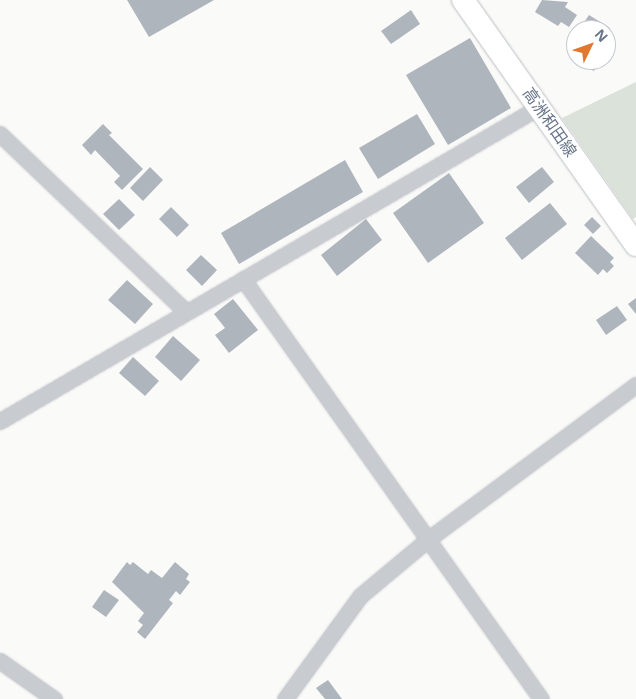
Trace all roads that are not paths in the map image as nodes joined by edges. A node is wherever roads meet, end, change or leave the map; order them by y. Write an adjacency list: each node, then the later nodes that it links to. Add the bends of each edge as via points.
1 (463, 0): 2 (main road, 高洲和田線)
2 (539, 107): 4 (main road, 高洲和田線); 5 (street)
3 (0, 134): 6 (street)
4 (636, 245)
5 (243, 279): 6 (street); 9 (street)
6 (186, 312): 8 (street)
7 (636, 385): 9 (street)
8 (0, 420)
9 (427, 540): 12 (street, via 360,596); 13 (street)
10 (0, 661): 11 (street)
11 (54, 699)
12 (285, 699)
13 (540, 699)

